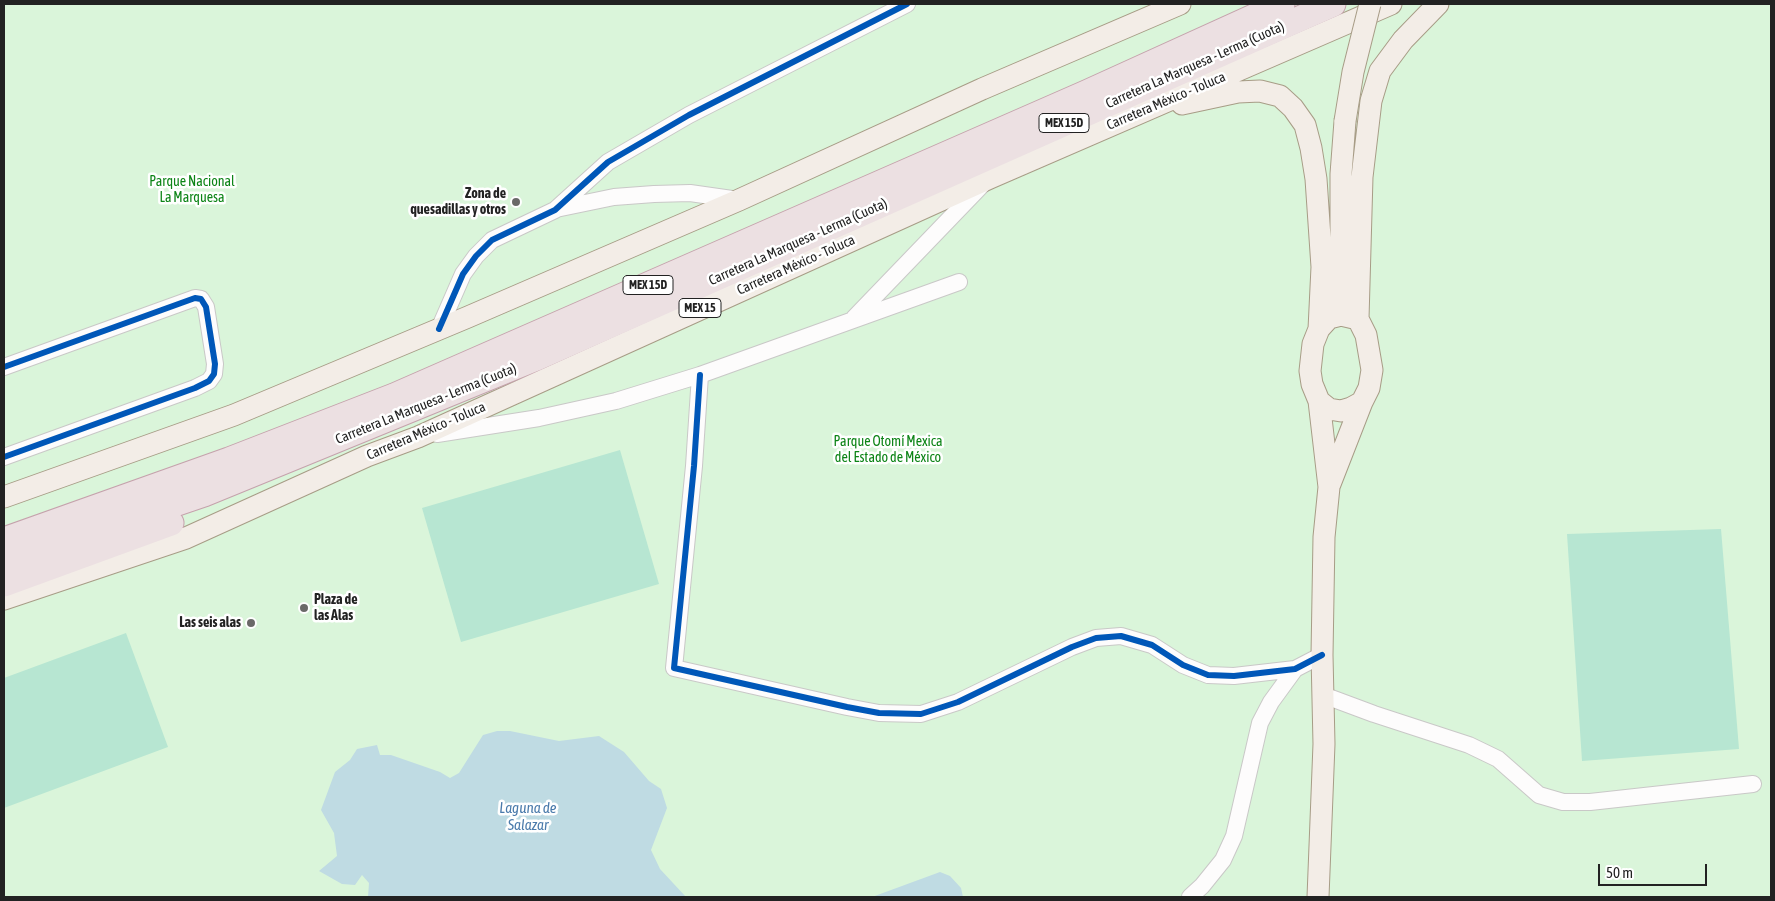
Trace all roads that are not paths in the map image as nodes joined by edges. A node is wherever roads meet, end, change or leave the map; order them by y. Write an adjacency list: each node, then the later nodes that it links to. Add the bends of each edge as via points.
1 (907, 4): 11 (street, via 647,139 608,162)
2 (1180, 4): 10 (main road, via 982,89)
3 (1282, 4): 26 (highway, Carretera La Marquesa - Lerma (Cuota) / MEX 15D, via 394,396 229,460)
4 (1333, 4): 17 (highway, Carretera La Marquesa - Lerma (Cuota) / MEX 15D)
5 (1370, 4): 13 (main road, bridge, via 1353,72 1341,174)
6 (1391, 4): 8 (main road, Carretera México - Toluca / MEX 15)
7 (1438, 4): 13 (main road, via 1402,40 1380,71 1371,101)
8 (1130, 116): 9 (main road, Carretera México - Toluca / MEX 15); 16 (main road, via 1238,92 1260,91 1280,96 1293,108 1305,125 1316,179 1322,268)
9 (990, 178): 14 (street); 22 (main road, Carretera México - Toluca / MEX 15)
10 (739, 200): 11 (street, via 690,194 654,194 614,197); 15 (main road)
11 (555, 210): 15 (street, via 492,240 476,256 463,274)
12 (959, 282): 14 (street)
13 (1349, 317): 16 (main road, via 1329,318); 21 (main road, via 1366,335 1372,370 1369,388)
14 (851, 321): 19 (street)
15 (439, 329): 25 (main road, via 234,415)
16 (1319, 329): 20 (main road, via 1313,344 1310,371)
17 (534, 360): 27 (highway, Carretera La Marquesa - Lerma (Cuota) / MEX 15D, via 204,494); 28 (highway, via 459,403 322,461 185,518)
18 (4, 367): 23 (street, via 195,298 201,299 206,307 216,364 209,381 195,388)
19 (700, 375): 22 (street, via 539,418); 31 (street, via 674,668 847,708 921,714 958,702 1096,638 1121,636 1152,645 1183,665 1208,675 1234,676)
20 (1319, 401): 21 (main road, via 1329,409 1341,411); 24 (main road)
21 (1362, 402): 24 (main road)
22 (418, 437): 29 (main road, Carretera México - Toluca / MEX 15, via 366,456 186,538)
23 (4, 458)
24 (1329, 487): 30 (main road, via 1324,537)
25 (4, 497)
26 (4, 540)
27 (4, 562)
28 (4, 584)
29 (4, 599)
30 (1322, 655): 31 (street); 32 (main road)
31 (1295, 669): 34 (street, via 1260,723 1234,836 1223,860)
32 (1323, 695): 33 (street, via 1469,745 1498,759 1539,796 1563,802 1590,802); 35 (main road)
33 (1753, 784)
34 (1190, 897)
35 (1318, 897)

